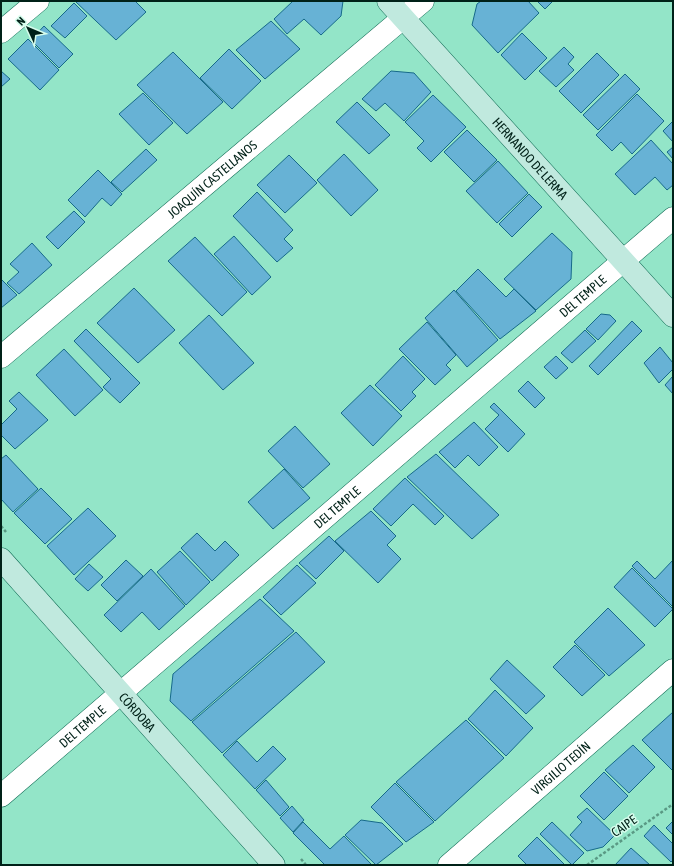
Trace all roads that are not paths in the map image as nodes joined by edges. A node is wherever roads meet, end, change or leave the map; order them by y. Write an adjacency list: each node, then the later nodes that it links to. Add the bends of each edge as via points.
1 (38, 1): 5 (street)
2 (388, 1): 4 (main road, HERNANDO DE LERMA)
3 (423, 1): 4 (street, JOAQUÍN CASTELLANOS)
4 (403, 18): 7 (main road, HERNANDO DE LERMA); 9 (street, JOAQUÍN CASTELLANOS)
5 (1, 32)
6 (673, 218): 7 (street, DEL TEMPLE)
7 (623, 261): 8 (main road, HERNANDO DE LERMA); 12 (street, DEL TEMPLE)
8 (673, 316)
9 (1, 358)
10 (1, 559): 12 (main road, CÓRDOBA)
11 (673, 670): 15 (street, VIRGILIO TEDÍN)
12 (121, 693): 13 (street, DEL TEMPLE); 14 (main road, CÓRDOBA)
13 (1, 796)
14 (274, 865)
15 (449, 865)

